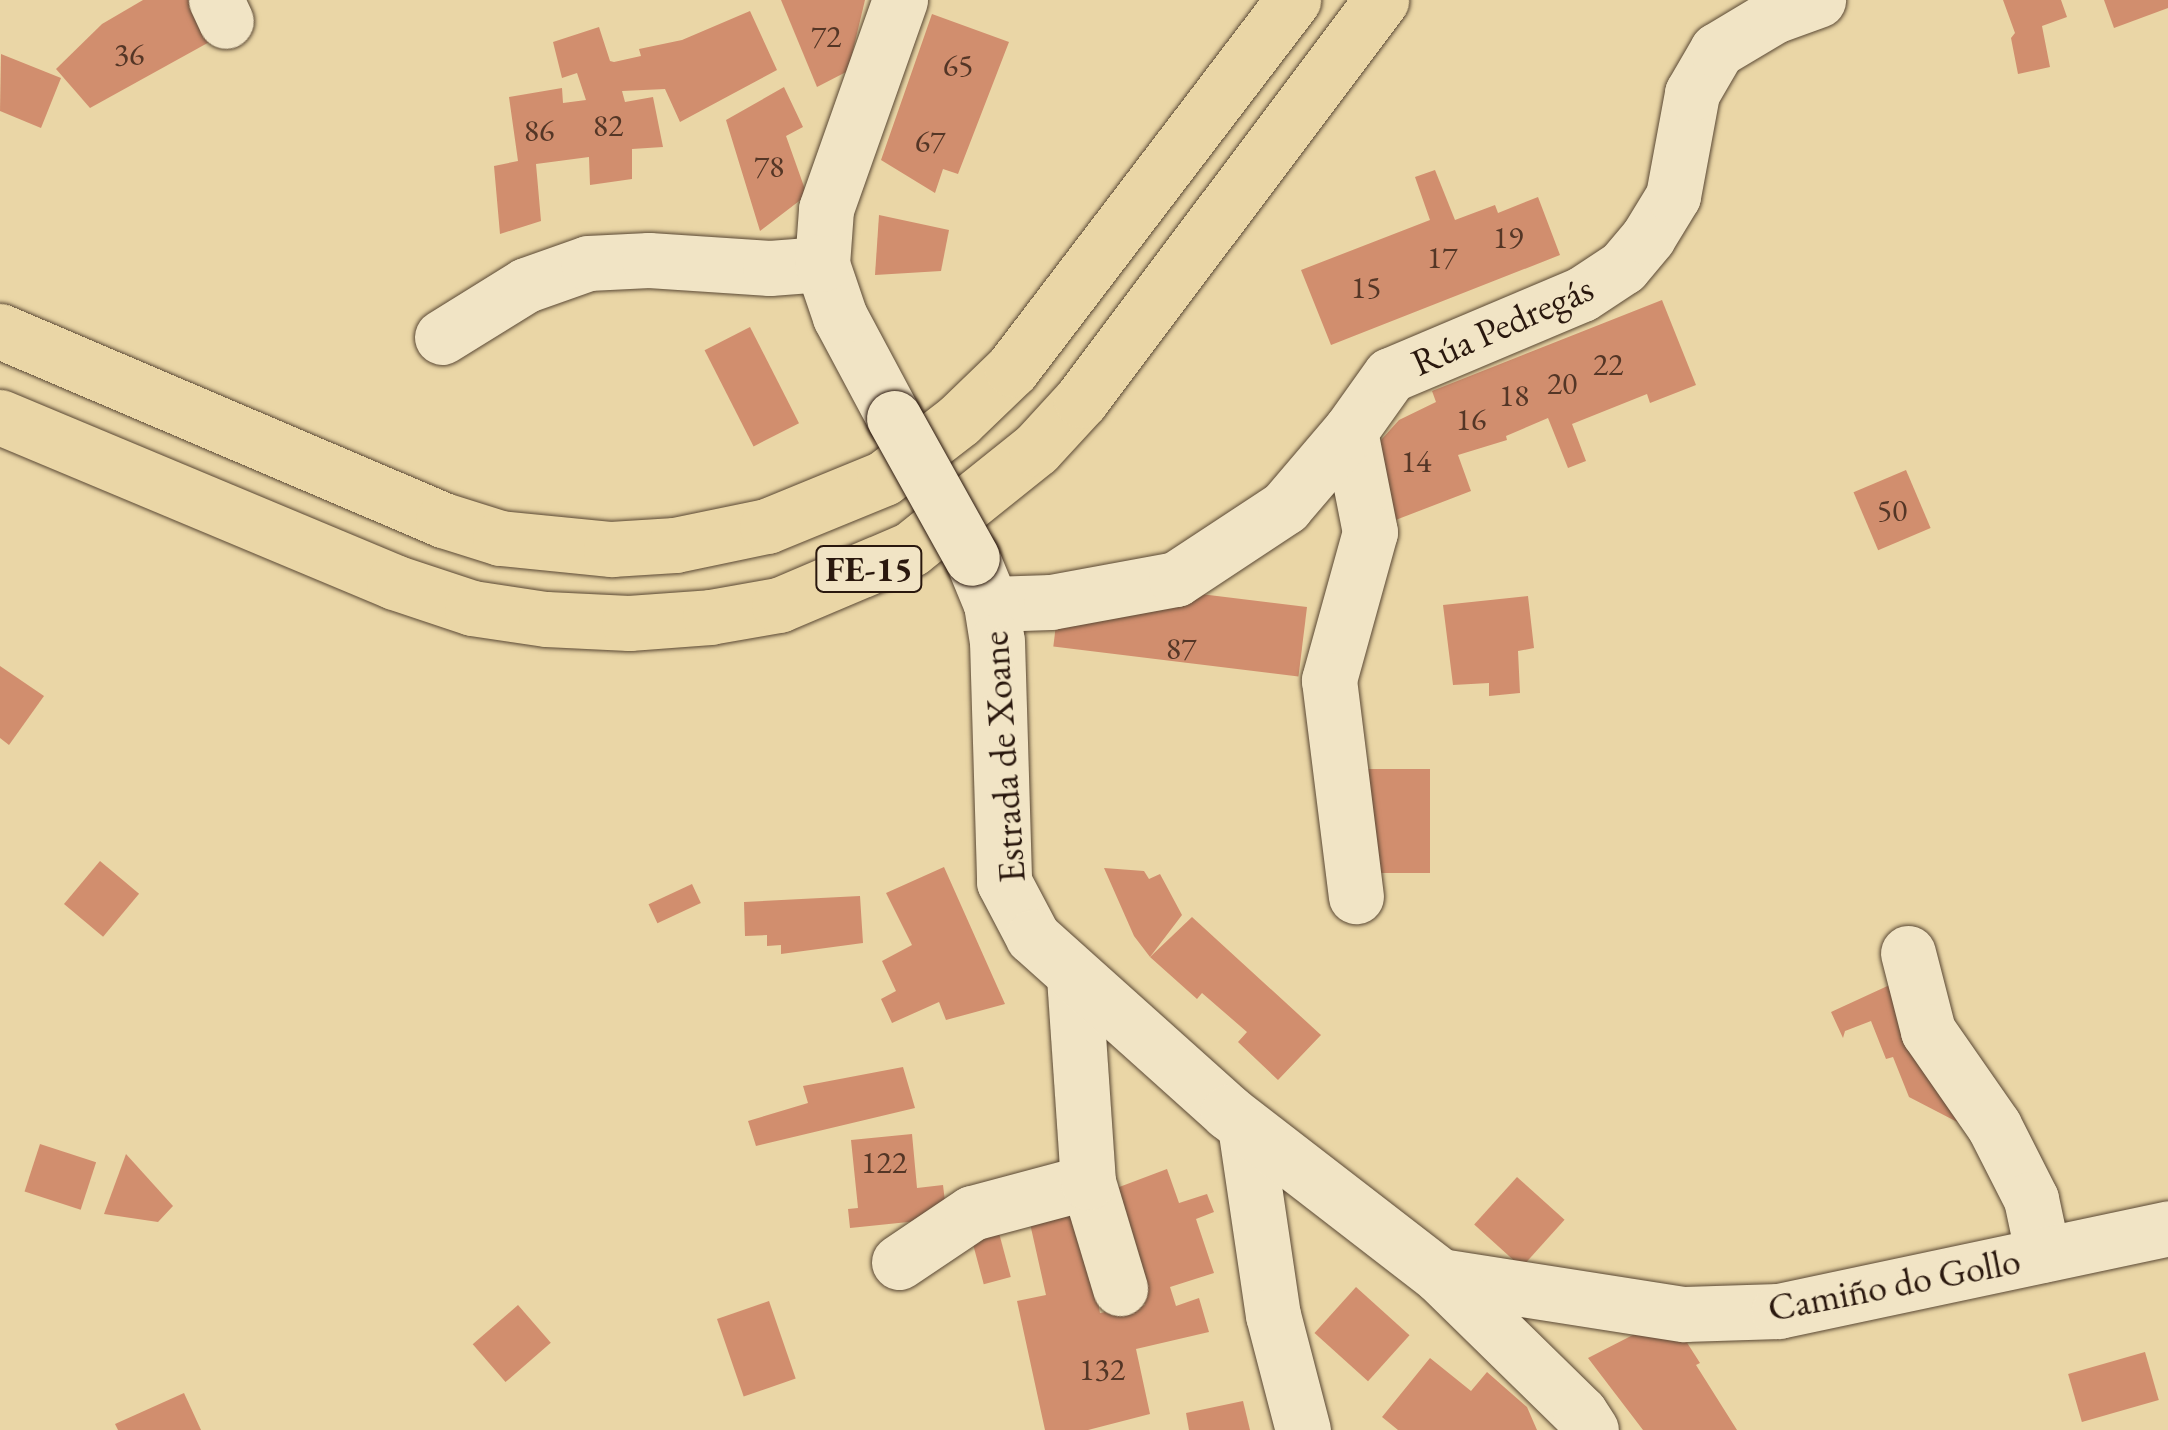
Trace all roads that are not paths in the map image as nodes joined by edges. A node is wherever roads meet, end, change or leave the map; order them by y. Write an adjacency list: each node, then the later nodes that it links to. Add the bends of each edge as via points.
1 (900, 0): 5 (street, Estrada de Xoane, via 826,209)
2 (1294, 0): 6 (highway, FE-15, via 1012,369 884,478 768,526 675,545 612,549 500,538 442,520)
3 (1382, 0): 8 (highway, FE-15, via 1081,400 1036,449 911,548 779,604 710,618 629,623 472,608 394,582)
4 (1818, 0): 9 (street, Rúa Pedregás, via 1774,16 1717,50 1692,92 1673,196 1623,267 1582,294 1390,375)
5 (822, 264): 7 (street, via 588,264 526,285); 10 (street, Estrada de Xoane, bridge, via 840,317)
6 (0, 331)
7 (442, 336)
8 (0, 417)
9 (1350, 431): 10 (street, Rúa Pedregás, via 1285,507 1176,579 1051,602); 11 (street, via 1370,532 1329,680)
10 (982, 581): 13 (street, Estrada de Xoane, via 1000,684 1004,882 1033,937)
11 (1356, 896)
12 (1908, 953): 17 (street, via 1928,1031 1994,1126 2031,1199)
13 (1074, 978): 14 (street, Estrada de Xoane); 15 (street)
14 (1245, 1126): 19 (street, Estrada de Xoane); 21 (street, via 1273,1315)
15 (1088, 1182): 18 (street, via 972,1213); 20 (street)
16 (2168, 1228): 17 (street, Camiño do Gollo)
17 (2043, 1255): 19 (street, Camiño do Gollo, via 1780,1311 1684,1314)
18 (900, 1262)
19 (1440, 1276): 22 (street, Estrada de Xoane)
20 (1120, 1288)
21 (1303, 1430)
22 (1591, 1430)

